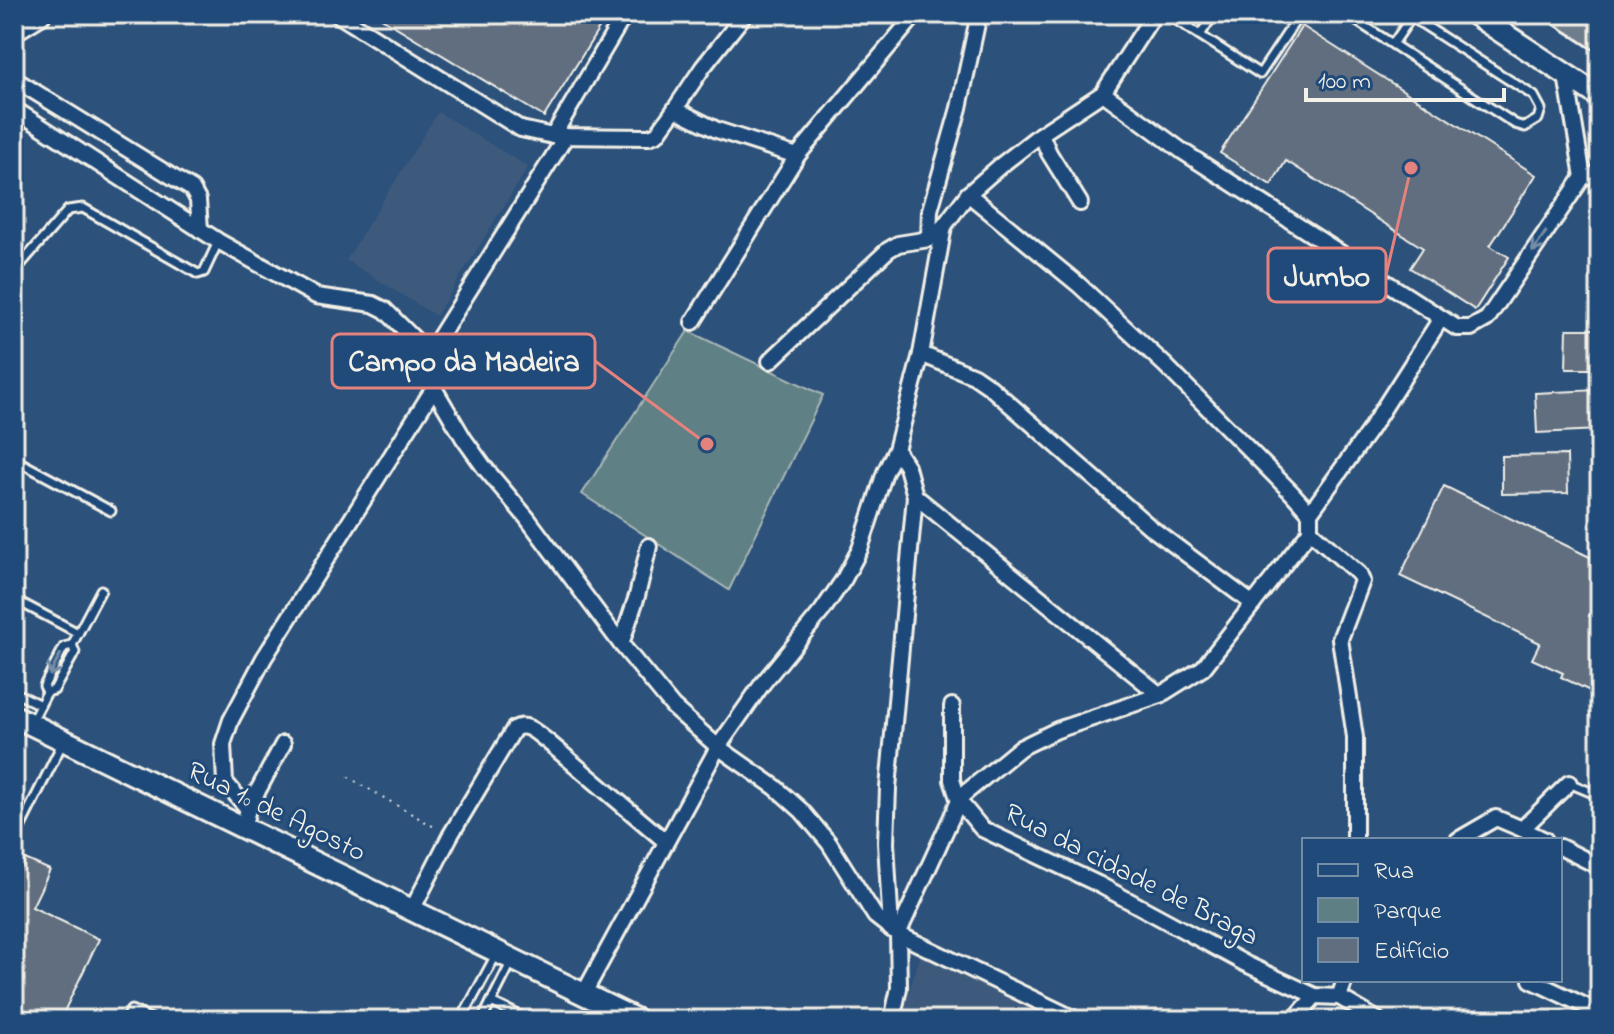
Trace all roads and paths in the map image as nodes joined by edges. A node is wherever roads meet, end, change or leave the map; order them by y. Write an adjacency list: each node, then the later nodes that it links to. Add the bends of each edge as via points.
1 (40, 14): 17 (main road)
2 (337, 14): 28 (street, via 521,129)
3 (625, 14): 28 (street)
4 (745, 14): 26 (street)
5 (916, 14): 29 (street)
6 (979, 14): 36 (street, via 930,210)
7 (1154, 14): 23 (street)
8 (1167, 14): 16 (lane)
9 (1197, 14): 16 (lane)
10 (1214, 14): 18 (lane)
11 (1300, 14): 18 (lane, via 1260,74)
12 (1346, 14): 20 (lane)
13 (1474, 14): 21 (main road)
14 (1563, 14): 19 (highway)
15 (1411, 15): 20 (lane); 20 (lane, via 1534,96 1541,109 1538,119 1530,126 1515,124)
16 (1188, 27): 18 (lane)
17 (14, 30)
18 (1200, 35)
19 (1600, 38)
20 (1393, 44)
21 (1566, 75): 24 (main road); 31 (street)
22 (14, 79): 35 (street, via 192,189)
23 (1103, 93): 27 (street); 39 (street)
24 (1600, 97)
25 (14, 109): 35 (street)
26 (675, 109): 28 (street, via 649,137); 29 (street, via 717,130)
27 (1041, 134): 32 (street); 33 (street)
28 (559, 136): 41 (street)
29 (797, 156): 40 (street)
30 (1600, 173): 31 (street)
31 (1583, 177): 39 (street, one-way to 39, via 1487,319 1464,329)
32 (968, 194): 34 (street); 49 (street, via 1079,285 1165,365)
33 (1080, 203)
34 (944, 226): 36 (street); 42 (street)
35 (200, 230): 37 (street)
36 (929, 239): 43 (street, via 888,250)
37 (218, 241): 38 (lane, via 204,272 198,274 83,208 74,208); 41 (street, via 316,296 385,310)
38 (14, 272)
39 (1440, 320): 49 (street)
40 (693, 322)
41 (429, 354): 44 (street)
42 (921, 354): 45 (street); 54 (street, via 990,387 1150,527)
43 (770, 361)
44 (434, 388): 56 (street, via 477,458); 69 (street, via 264,658 231,720 223,744 225,782)
45 (896, 450): 47 (street); 64 (street, via 844,579)
46 (14, 459): 48 (lane)
47 (915, 496): 58 (street); 80 (street, via 888,788 886,843)
48 (111, 511)
49 (1310, 513): 50 (street)
50 (1310, 531): 54 (street); 72 (street, via 1362,581 1340,639 1355,737)
51 (649, 546): 56 (street)
52 (101, 590): 55 (lane)
53 (14, 599): 55 (lane)
54 (1253, 604): 58 (street, via 1210,661)
55 (78, 633): 59 (lane, via 72,645 75,652)
56 (621, 644): 64 (street, via 673,707)
57 (14, 692): 59 (lane)
58 (1160, 695): 68 (street, via 1020,748)
59 (40, 705): 61 (lane)
60 (952, 706): 68 (street, Rua da cidade de Braga, via 950,765)
61 (22, 720): 62 (main road, Rua 1º de Agosto)
62 (64, 740): 69 (main road, Rua 1º de Agosto); 75 (lane)
63 (283, 744): 69 (street)
64 (718, 747): 76 (street); 80 (street, via 802,811 872,912)
65 (348, 777): 71 (path)
66 (1569, 783): 67 (lane); 70 (street)
67 (1600, 796)
68 (959, 801): 80 (street); 85 (street, Rua da cidade de Braga, via 992,835)
69 (246, 818): 79 (main road, Rua 1º de Agosto)
70 (1522, 829): 73 (street, via 1496,818); 74 (street)
71 (450, 836): 76 (street, via 520,725 547,741); 79 (street)
72 (1355, 838)
73 (1461, 838)
74 (1541, 838)
75 (14, 840)
76 (665, 841): 84 (street)
77 (1562, 848): 78 (street)
78 (1600, 867)
79 (412, 910): 81 (main road, Rua 1º de Agosto)
80 (895, 932): 97 (street, via 899,988); 98 (street)
81 (505, 957): 84 (main road, Rua 1º de Agosto); 87 (lane); 93 (lane)
82 (1344, 982): 86 (street)
83 (1535, 982): 88 (street)
84 (583, 995): 96 (main road, Rua 1º de Agosto)
85 (1315, 996): 86 (street, Rua da cidade de Braga); 99 (street)
86 (1339, 997): 100 (street, Rua da cidade de Braga)
87 (491, 1002): 94 (lane); 95 (lane)
88 (1600, 1013)
89 (126, 1020): 90 (lane, via 131,1010)
90 (154, 1020)
91 (282, 1020): 92 (lane)
92 (290, 1020)
93 (461, 1020)
94 (482, 1020)
95 (529, 1020)
96 (637, 1020)
97 (892, 1020)
98 (1077, 1020)
99 (1294, 1020)
100 (1378, 1020)

